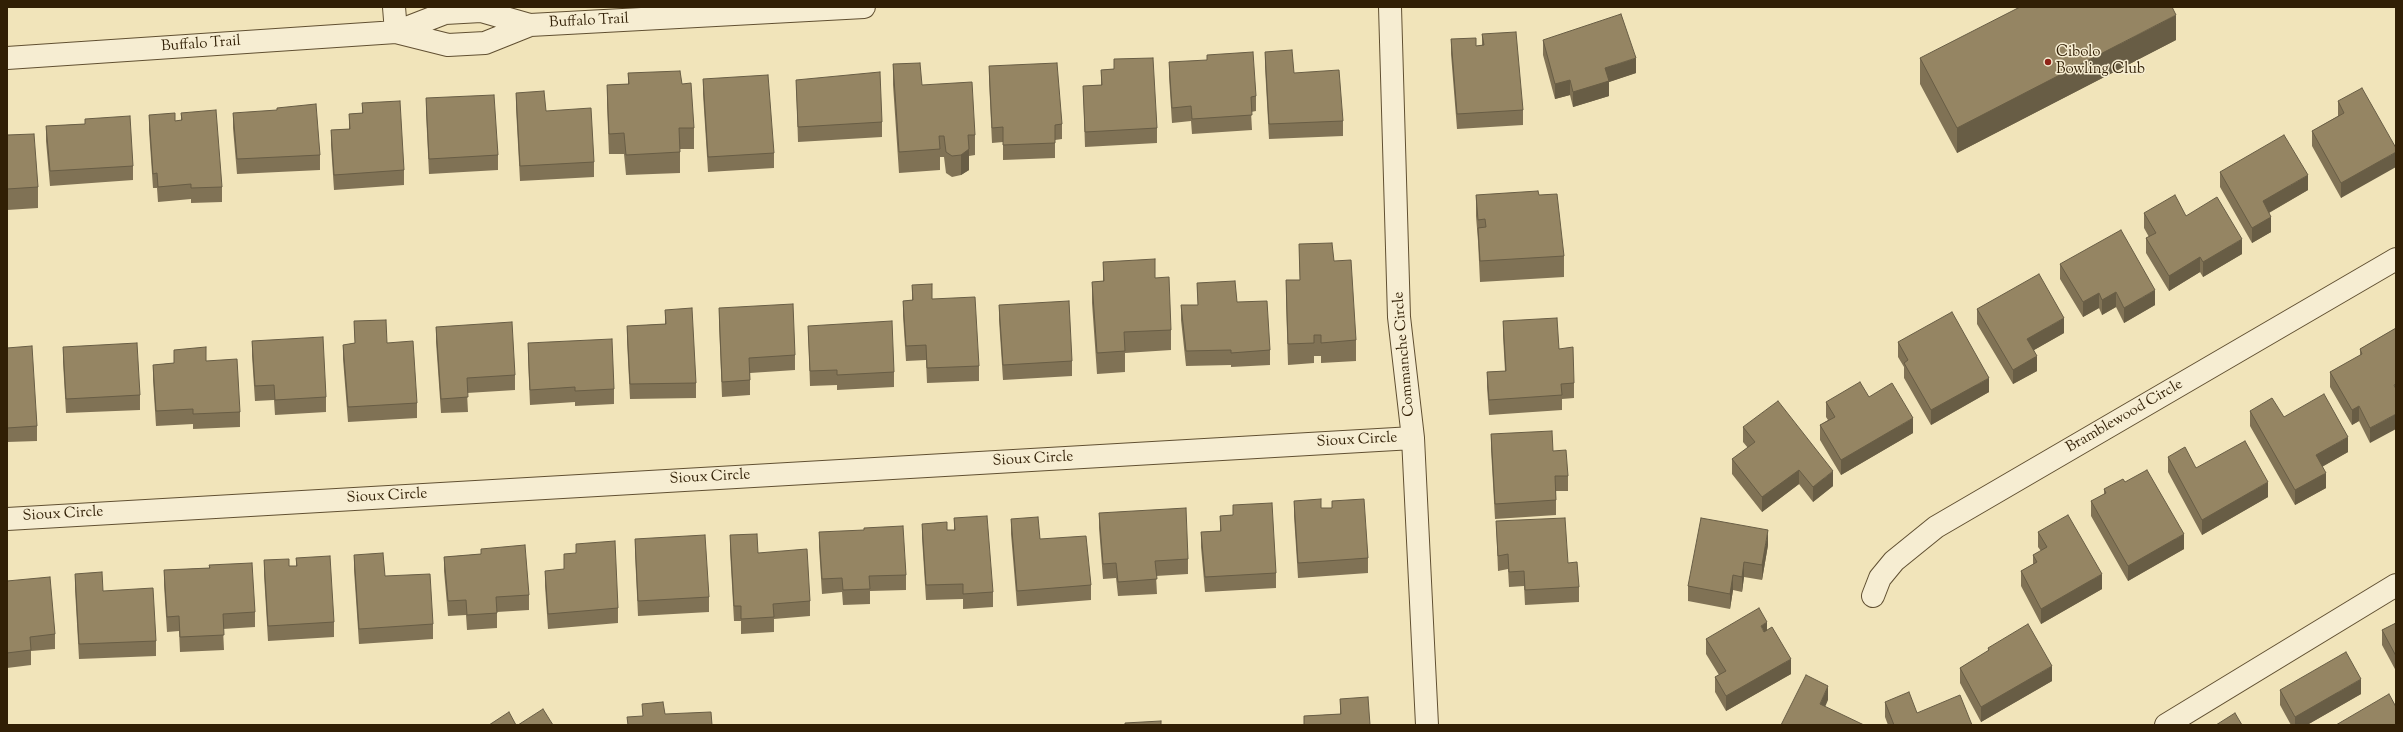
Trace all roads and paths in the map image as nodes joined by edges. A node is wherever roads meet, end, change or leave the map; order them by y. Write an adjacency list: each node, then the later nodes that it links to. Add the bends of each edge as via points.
1 (394, 7): 5 (street)
2 (864, 7): 4 (street, Buffalo Trail)
3 (1390, 7): 8 (street, Commanche Circle, via 1399,317)
4 (530, 25): 5 (street, Buffalo Trail, via 485,43 448,45); 5 (street, Buffalo Trail, via 481,11 452,12)
5 (396, 32): 6 (street, Buffalo Trail)
6 (7, 58)
7 (2396, 259): 11 (street, Bramblewood Circle, via 1936,527 1894,561 1880,578)
8 (1413, 438): 9 (street, Sioux Circle); 12 (street, Commanche Circle)
9 (7, 519)
10 (2396, 585): 13 (street)
11 (1873, 596)
12 (1427, 725)
13 (2166, 725)

